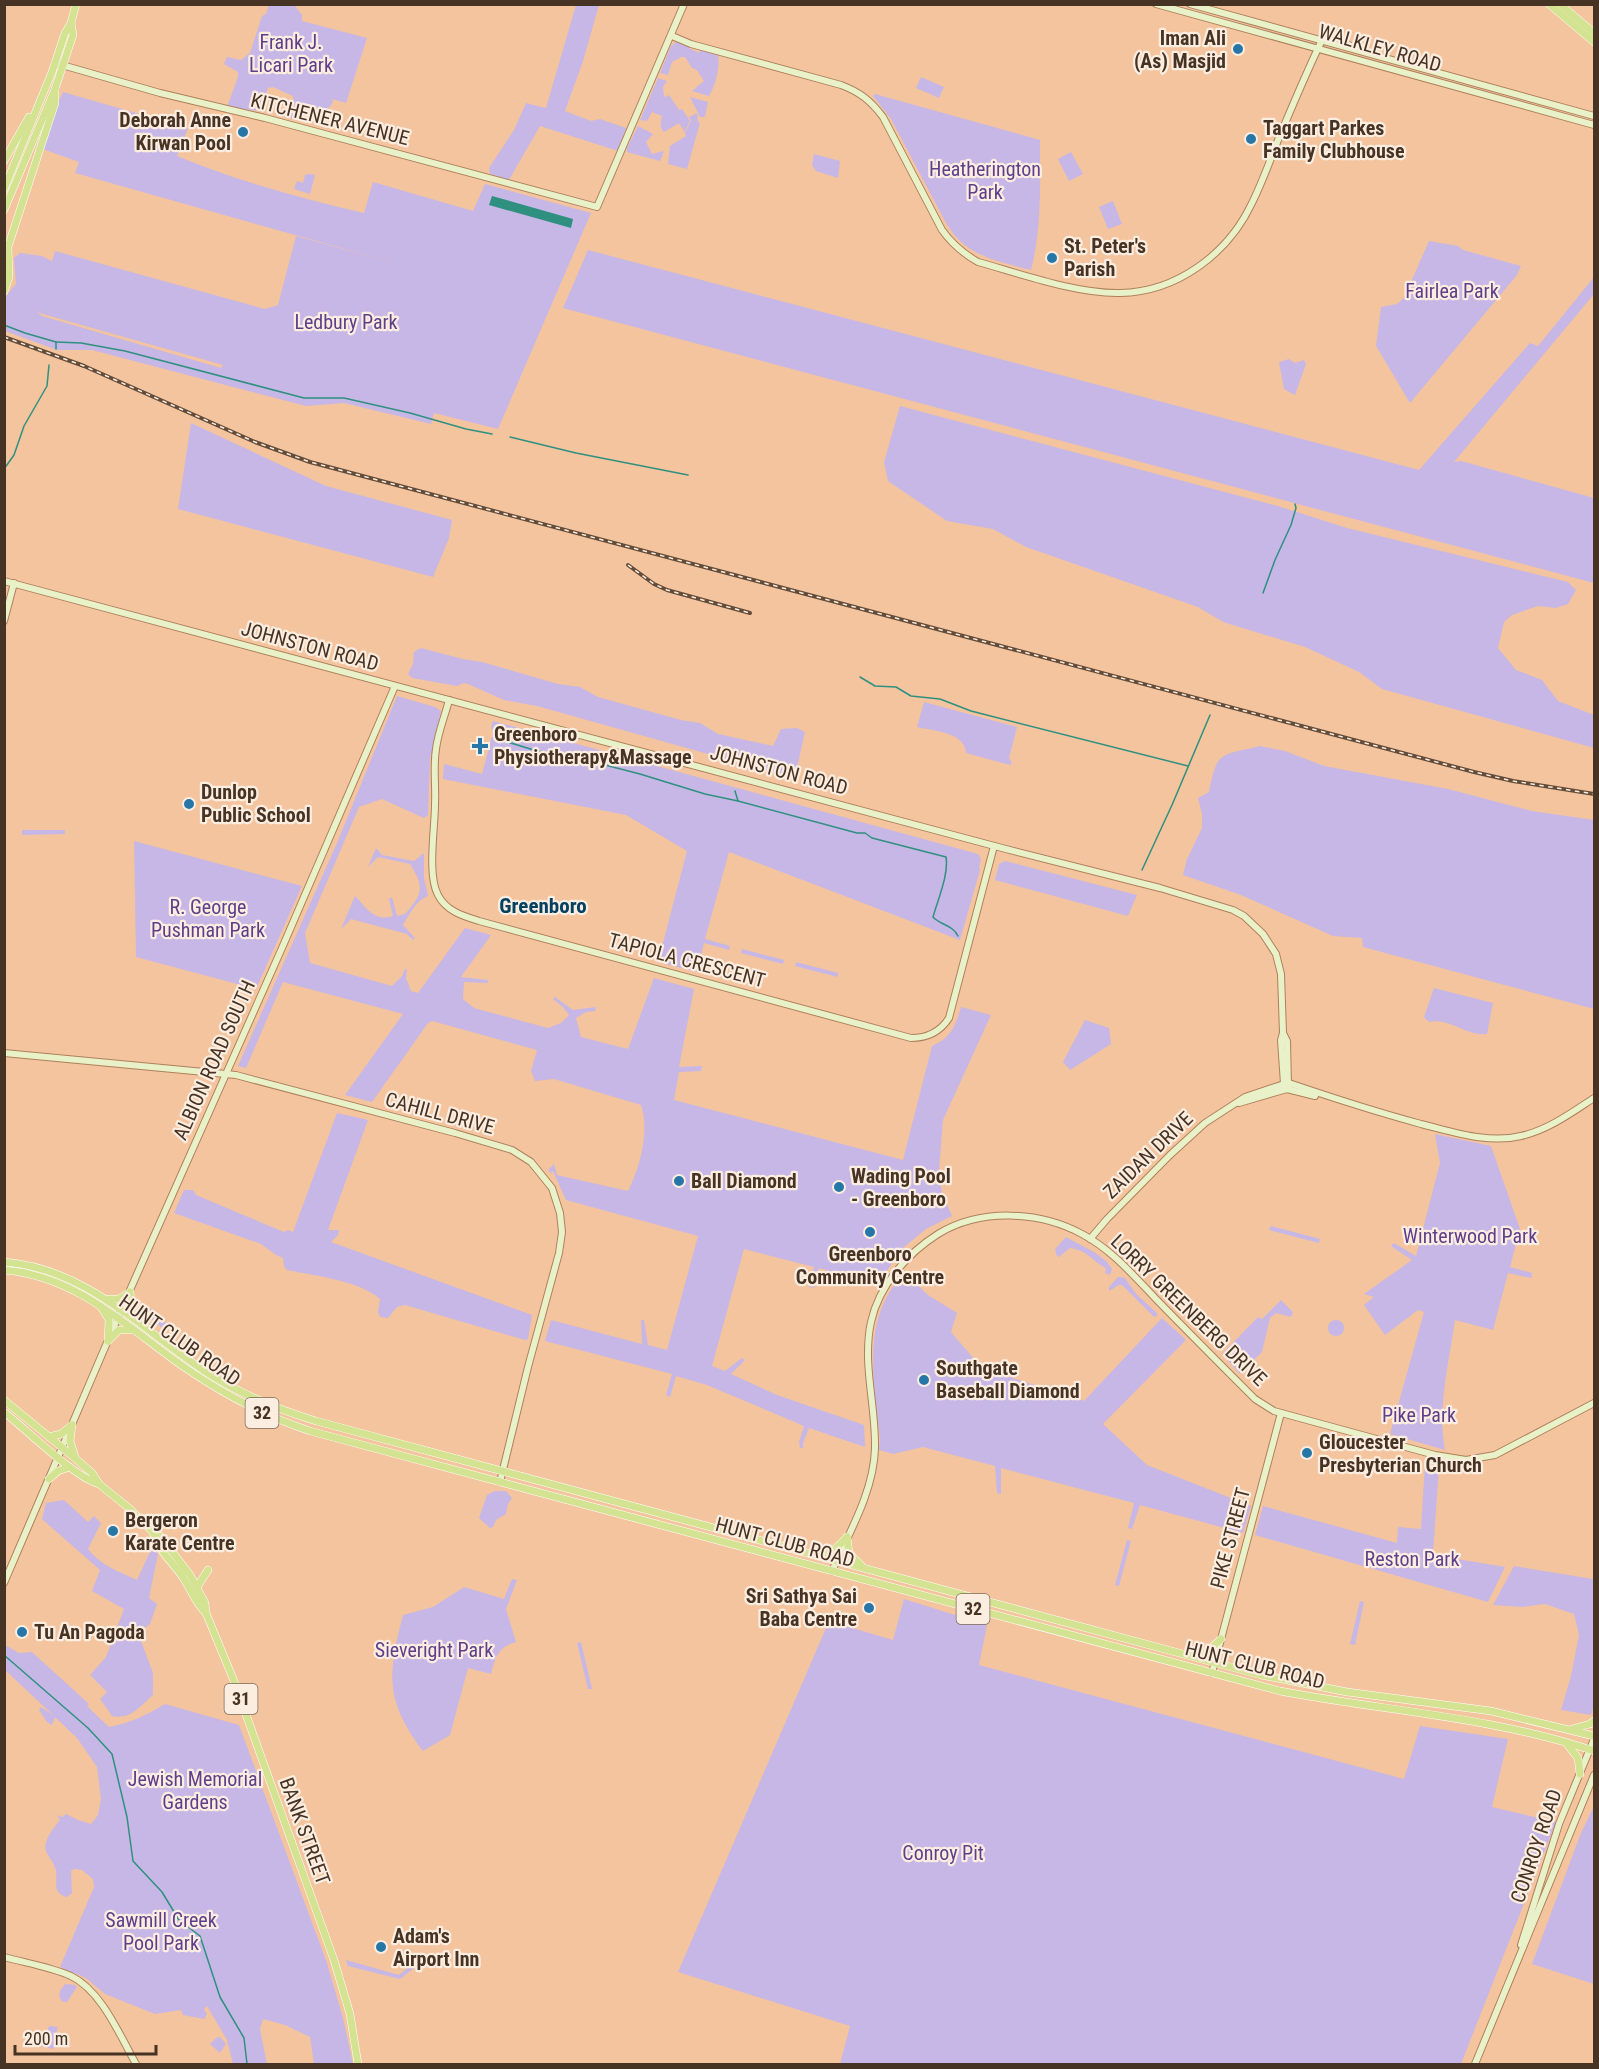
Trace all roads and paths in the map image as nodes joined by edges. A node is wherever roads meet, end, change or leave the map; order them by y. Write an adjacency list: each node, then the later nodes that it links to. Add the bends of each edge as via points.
1 (76, 4): 14 (main road)
2 (684, 4): 9 (street)
3 (1156, 4): 12 (street, WALKLEY ROAD)
4 (1190, 4): 10 (street, WALKLEY ROAD)
5 (1549, 4): 11 (main road)
6 (1560, 4): 8 (main road)
7 (1333, 29): 13 (street, via 1339,39)
8 (1594, 33)
9 (672, 36): 12 (street, via 841,85 872,103 942,230 968,257 1075,288 1120,293 1171,282 1202,265 1226,243 1252,203); 14 (street, KITCHENER AVENUE, via 597,207)
10 (1322, 40): 12 (street); 13 (street, WALKLEY ROAD)
11 (1594, 42)
12 (1318, 48): 18 (street, WALKLEY ROAD)
13 (1360, 51): 17 (street, WALKLEY ROAD)
14 (59, 64): 15 (main road); 16 (main road)
15 (55, 89): 21 (main road); 22 (main road, via 55,103 8,247 9,277)
16 (42, 93): 19 (main road); 20 (main road)
17 (1594, 116)
18 (1594, 125)
19 (4, 161)
20 (4, 189)
21 (4, 210)
22 (4, 292)
23 (4, 581): 24 (street, JOHNSTON ROAD)
24 (14, 583): 25 (street); 26 (street, JOHNSTON ROAD)
25 (4, 621)
26 (394, 686): 27 (street, JOHNSTON ROAD); 30 (street, ALBION ROAD SOUTH)
27 (449, 700): 28 (street, JOHNSTON ROAD); 28 (street, TAPIOLA CRESCENT, via 436,747 432,876 437,894 457,914 911,1038 928,1036 949,1018)
28 (994, 846): 31 (street, JOHNSTON ROAD, via 1160,888 1244,916 1276,954 1281,974 1281,1040)
29 (4, 1053): 30 (street, CAHILL DRIVE)
30 (225, 1074): 36 (street, ALBION ROAD SOUTH); 52 (street, CAHILL DRIVE, via 512,1150 531,1162 552,1188 562,1232 559,1253)
31 (1287, 1085): 32 (street, via 1479,1138 1505,1139 1542,1130); 33 (street, ZAIDAN DRIVE, via 1245,1097 1214,1116 1185,1140)
32 (1594, 1098)
33 (1090, 1239): 45 (street, LORRY GREENBERG DRIVE, via 1133,1276 1255,1399); 57 (street, LORRY GREENBERG DRIVE, via 1050,1220 1022,1215 988,1217 942,1232 901,1266 880,1297 871,1321 867,1347 875,1456)
34 (4, 1262): 37 (main road, HUNT CLUB ROAD / 32, via 55,1273)
35 (4, 1270): 38 (main road, HUNT CLUB ROAD / 32, via 53,1281)
36 (130, 1292): 37 (main road, via 118,1299); 39 (street, ALBION ROAD SOUTH); 40 (main road)
37 (105, 1299): 39 (main road, HUNT CLUB ROAD / 32)
38 (97, 1303): 39 (main road, HUNT CLUB ROAD / 32); 41 (main road, via 109,1320)
39 (120, 1314): 40 (main road, HUNT CLUB ROAD / 32); 41 (street, ALBION ROAD SOUTH)
40 (137, 1327): 41 (main road, via 119,1330); 52 (main road, HUNT CLUB ROAD / 32, via 214,1377 281,1410); 54 (main road, HUNT CLUB ROAD / 32, via 209,1384 271,1417)
41 (108, 1341): 46 (street, ALBION ROAD SOUTH)
42 (4, 1400): 47 (main road, BANK STREET / 31)
43 (1594, 1403): 45 (street, LORRY GREENBERG DRIVE, via 1495,1455 1466,1460)
44 (4, 1412): 49 (main road, BANK STREET / 31)
45 (1281, 1413): 66 (street, PIKE STREET)
46 (72, 1425): 47 (main road, via 58,1436); 48 (street, ALBION ROAD SOUTH); 50 (main road, via 71,1447)
47 (49, 1437): 48 (main road, BANK STREET / 31)
48 (62, 1447): 49 (street, ALBION ROAD SOUTH); 50 (main road, BANK STREET / 31)
49 (58, 1457): 51 (main road, BANK STREET / 31); 53 (street, ALBION ROAD SOUTH)
50 (76, 1459): 55 (main road, BANK STREET / 31)
51 (70, 1467): 53 (main road); 55 (main road, BANK STREET / 31)
52 (502, 1471): 54 (street, CAHILL DRIVE); 58 (main road, HUNT CLUB ROAD / 32)
53 (49, 1479): 63 (street, ALBION ROAD SOUTH)
54 (500, 1482): 62 (main road, HUNT CLUB ROAD / 32)
55 (99, 1484): 56 (main road, BANK STREET / 31)
56 (153, 1532): 64 (main road, BANK STREET / 31, via 169,1546); 65 (main road, BANK STREET / 31)
57 (847, 1538): 58 (main road, via 831,1551); 59 (street, LORRY GREENBERG DRIVE); 60 (main road, via 850,1556)
58 (808, 1552): 59 (main road, HUNT CLUB ROAD / 32)
59 (837, 1560): 60 (main road, HUNT CLUB ROAD / 32); 62 (street, LORRY GREENBERG DRIVE)
60 (867, 1568): 67 (main road, HUNT CLUB ROAD / 32)
61 (208, 1570): 64 (main road)
62 (832, 1571): 69 (main road, HUNT CLUB ROAD / 32)
63 (4, 1582)
64 (197, 1587): 65 (main road, BANK STREET / 31)
65 (206, 1613): 80 (main road, BANK STREET / 31, via 231,1672 334,1960 350,2014)
66 (1221, 1639): 67 (main road, via 1208,1651); 68 (street, PIKE STREET)
67 (1193, 1655): 68 (main road, HUNT CLUB ROAD / 32)
68 (1215, 1662): 69 (street, PIKE STREET); 71 (main road, HUNT CLUB ROAD / 32, via 1313,1686 1491,1711)
69 (1212, 1673): 73 (main road, HUNT CLUB ROAD / 32, via 1280,1691 1455,1718)
70 (1594, 1721): 71 (main road)
71 (1570, 1729): 72 (main road, HUNT CLUB ROAD / 32)
72 (1594, 1737): 74 (street, CONROY ROAD)
73 (1565, 1743): 74 (main road, HUNT CLUB ROAD / 32); 75 (main road, via 1578,1756)
74 (1592, 1750): 75 (street, CONROY ROAD)
75 (1580, 1774): 78 (street, CONROY ROAD, via 1554,1838)
76 (1594, 1775): 78 (street, CONROY ROAD)
77 (4, 1957): 79 (street, via 69,1975 83,1983 98,1998)
78 (1516, 1965): 81 (street, CONROY ROAD)
79 (136, 2064)
80 (358, 2064)
81 (1475, 2064)

